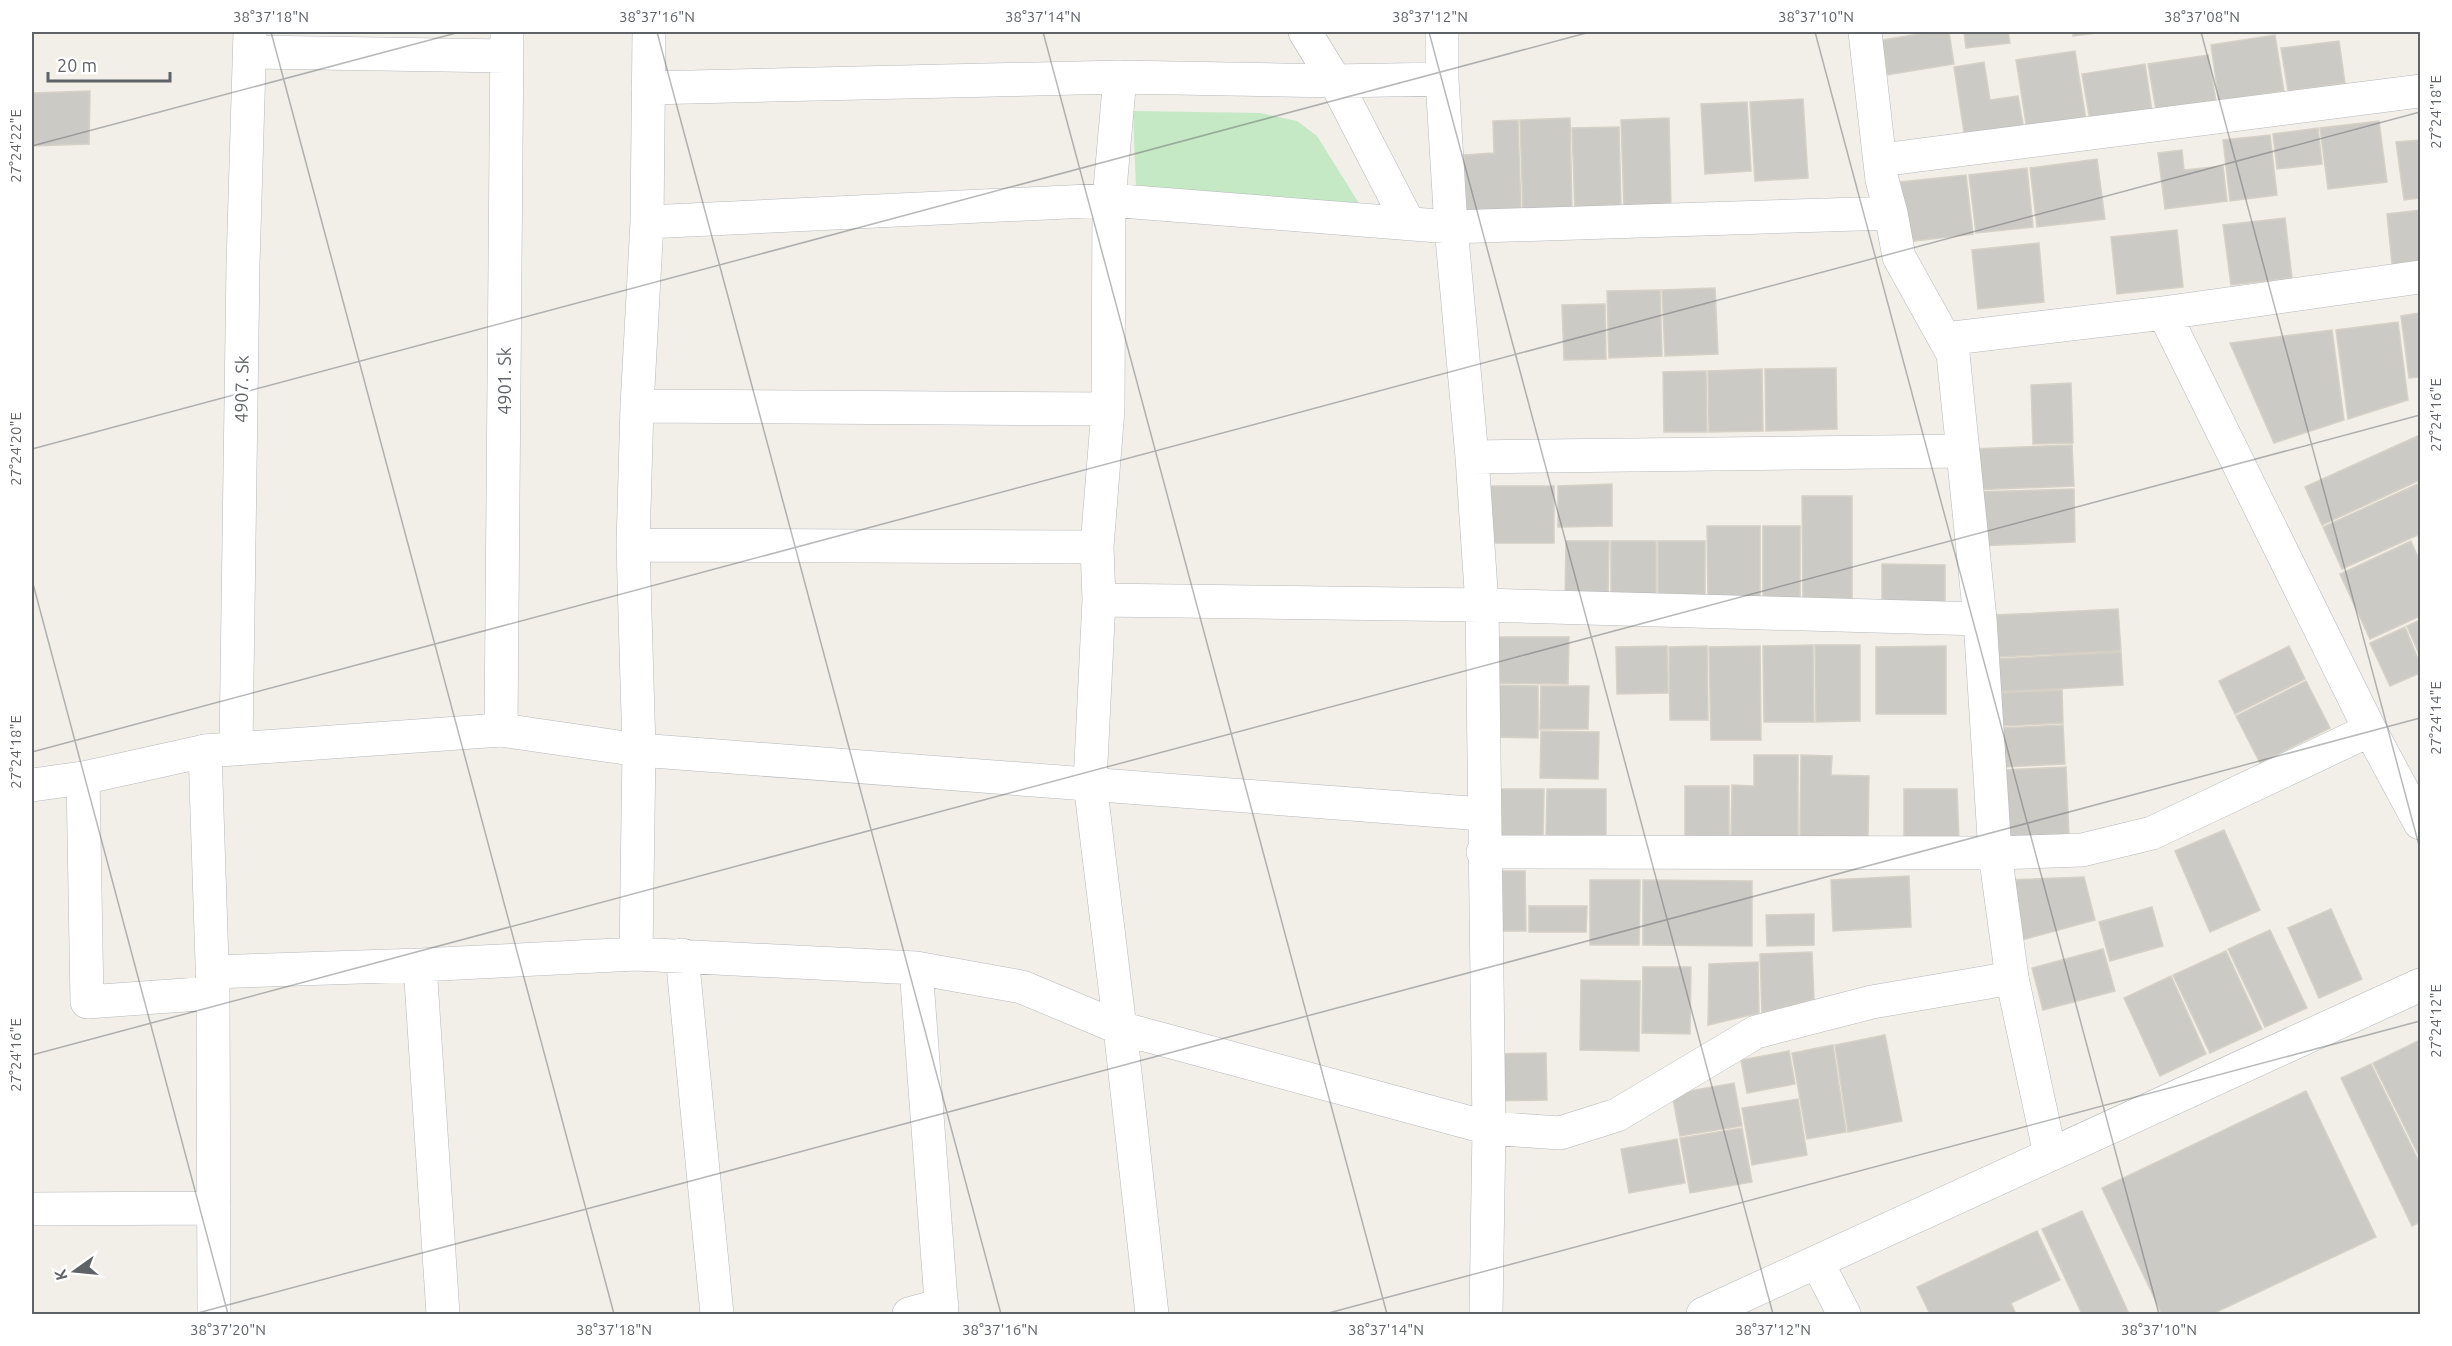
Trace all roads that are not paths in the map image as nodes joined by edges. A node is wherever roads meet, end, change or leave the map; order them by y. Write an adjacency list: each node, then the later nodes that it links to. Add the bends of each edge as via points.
1 (649, 32): 10 (street)
2 (1305, 32): 9 (street)
3 (1442, 32): 8 (street)
4 (1865, 32): 12 (street)
5 (250, 42): 6 (street); 32 (street, 4907. Sk)
6 (506, 44): 30 (street, 4901. Sk)
7 (1120, 77): 9 (street); 10 (street); 13 (street)
8 (1442, 79): 9 (street); 17 (street)
9 (1335, 81): 16 (street)
10 (648, 88): 15 (street)
11 (2421, 91): 12 (street)
12 (1881, 160): 14 (street, via 1882,180)
13 (1109, 201): 15 (street); 16 (street); 22 (street)
14 (1892, 213): 17 (street); 20 (street, via 1899,257)
15 (647, 222): 21 (street)
16 (1409, 224): 17 (street)
17 (1451, 227): 24 (street)
18 (2421, 277): 19 (street)
19 (2164, 313): 20 (street); 31 (street)
20 (1945, 339): 23 (street, via 1953,354)
21 (637, 406): 22 (street); 25 (street)
22 (1108, 409): 26 (street)
23 (1961, 451): 24 (street); 29 (street)
24 (1472, 457): 28 (street)
25 (633, 545): 26 (street); 33 (street)
26 (1097, 547): 27 (street)
27 (1099, 600): 28 (street); 35 (street)
28 (1482, 605): 29 (street); 37 (street)
29 (1980, 619): 40 (street)
30 (501, 730): 32 (street); 33 (street)
31 (2370, 730): 38 (street); 40 (street, via 2152,833 2082,850)
32 (221, 749): 34 (street); 46 (street, 4907. Sk)
33 (639, 750): 35 (street); 41 (street)
34 (83, 778): 36 (street); 46 (street, via 87,1002)
35 (1090, 783): 37 (street); 48 (street)
36 (32, 785)
37 (1483, 814): 39 (street)
38 (2421, 823)
39 (1484, 852): 40 (street); 49 (street)
40 (1995, 853): 45 (street)
41 (636, 954): 42 (street); 43 (street)
42 (682, 955): 44 (street); 57 (street)
43 (420, 965): 46 (street); 56 (street)
44 (916, 968): 48 (street, via 1022,987); 54 (street)
45 (2012, 978): 49 (street, via 1872,1002 1756,1032 1617,1115 1560,1133); 50 (street)
46 (212, 982): 51 (street, 4907. Sk)
47 (2421, 985): 50 (street)
48 (1120, 1028): 49 (street); 59 (street)
49 (1489, 1128): 60 (street)
50 (2050, 1154): 53 (street)
51 (214, 1208): 52 (street); 55 (street, 4907. Sk)
52 (32, 1209)
53 (1817, 1262): 61 (street); 62 (street)
54 (942, 1310): 58 (street)
55 (214, 1314)
56 (444, 1314)
57 (717, 1314)
58 (909, 1314)
59 (1152, 1314)
60 (1486, 1314)
61 (1703, 1314)
62 (1844, 1314)

